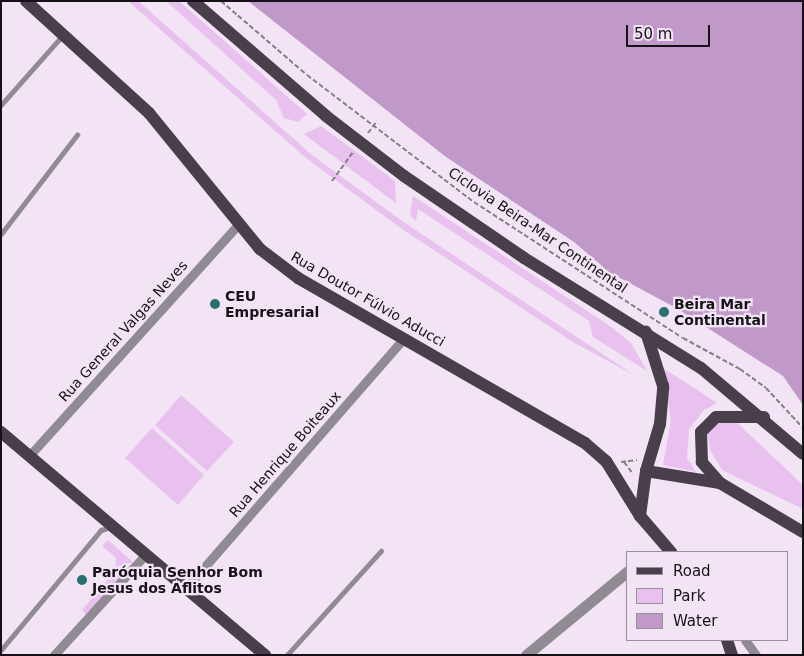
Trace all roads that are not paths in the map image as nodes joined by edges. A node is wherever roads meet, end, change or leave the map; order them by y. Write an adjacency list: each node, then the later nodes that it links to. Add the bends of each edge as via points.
1 (26, 1): 3 (main road, Rua Doutor Fúlvio Aducci)
2 (193, 1): 8 (main road, via 326,116 404,176 524,258)
3 (63, 35): 4 (lane); 6 (main road, Rua Doutor Fúlvio Aducci, via 163,128)
4 (1, 105)
5 (77, 135): 7 (lane)
6 (238, 225): 9 (main road, Rua Doutor Fúlvio Aducci, via 260,249 298,278); 13 (street, Rua General Valgas Neves)
7 (1, 234)
8 (646, 332): 10 (main road); 14 (main road, via 663,386 660,424)
9 (404, 338): 16 (main road, Rua Doutor Fúlvio Aducci, via 572,433 606,461); 23 (street, Rua Henrique Boiteaux)
10 (764, 417): 12 (main road); 15 (main road, via 716,417 701,432 702,462)
11 (1, 432): 13 (main road)
12 (803, 454)
13 (29, 456): 17 (main road)
14 (640, 474): 15 (main road); 16 (main road)
15 (720, 484): 18 (main road)
16 (640, 516): 20 (main road, Rua Doutor Fúlvio Aducci)
17 (113, 527): 21 (main road); 26 (lane, via 101,530)
18 (801, 532)
19 (381, 551): 29 (lane)
20 (670, 551)
21 (146, 554): 23 (main road); 27 (street)
22 (626, 573): 30 (street)
23 (186, 588): 28 (main road)
24 (727, 641): 31 (main road)
25 (746, 641): 32 (street)
26 (1, 650)
27 (54, 655)
28 (264, 655)
29 (287, 655)
30 (526, 655)
31 (732, 655)
32 (756, 655)

